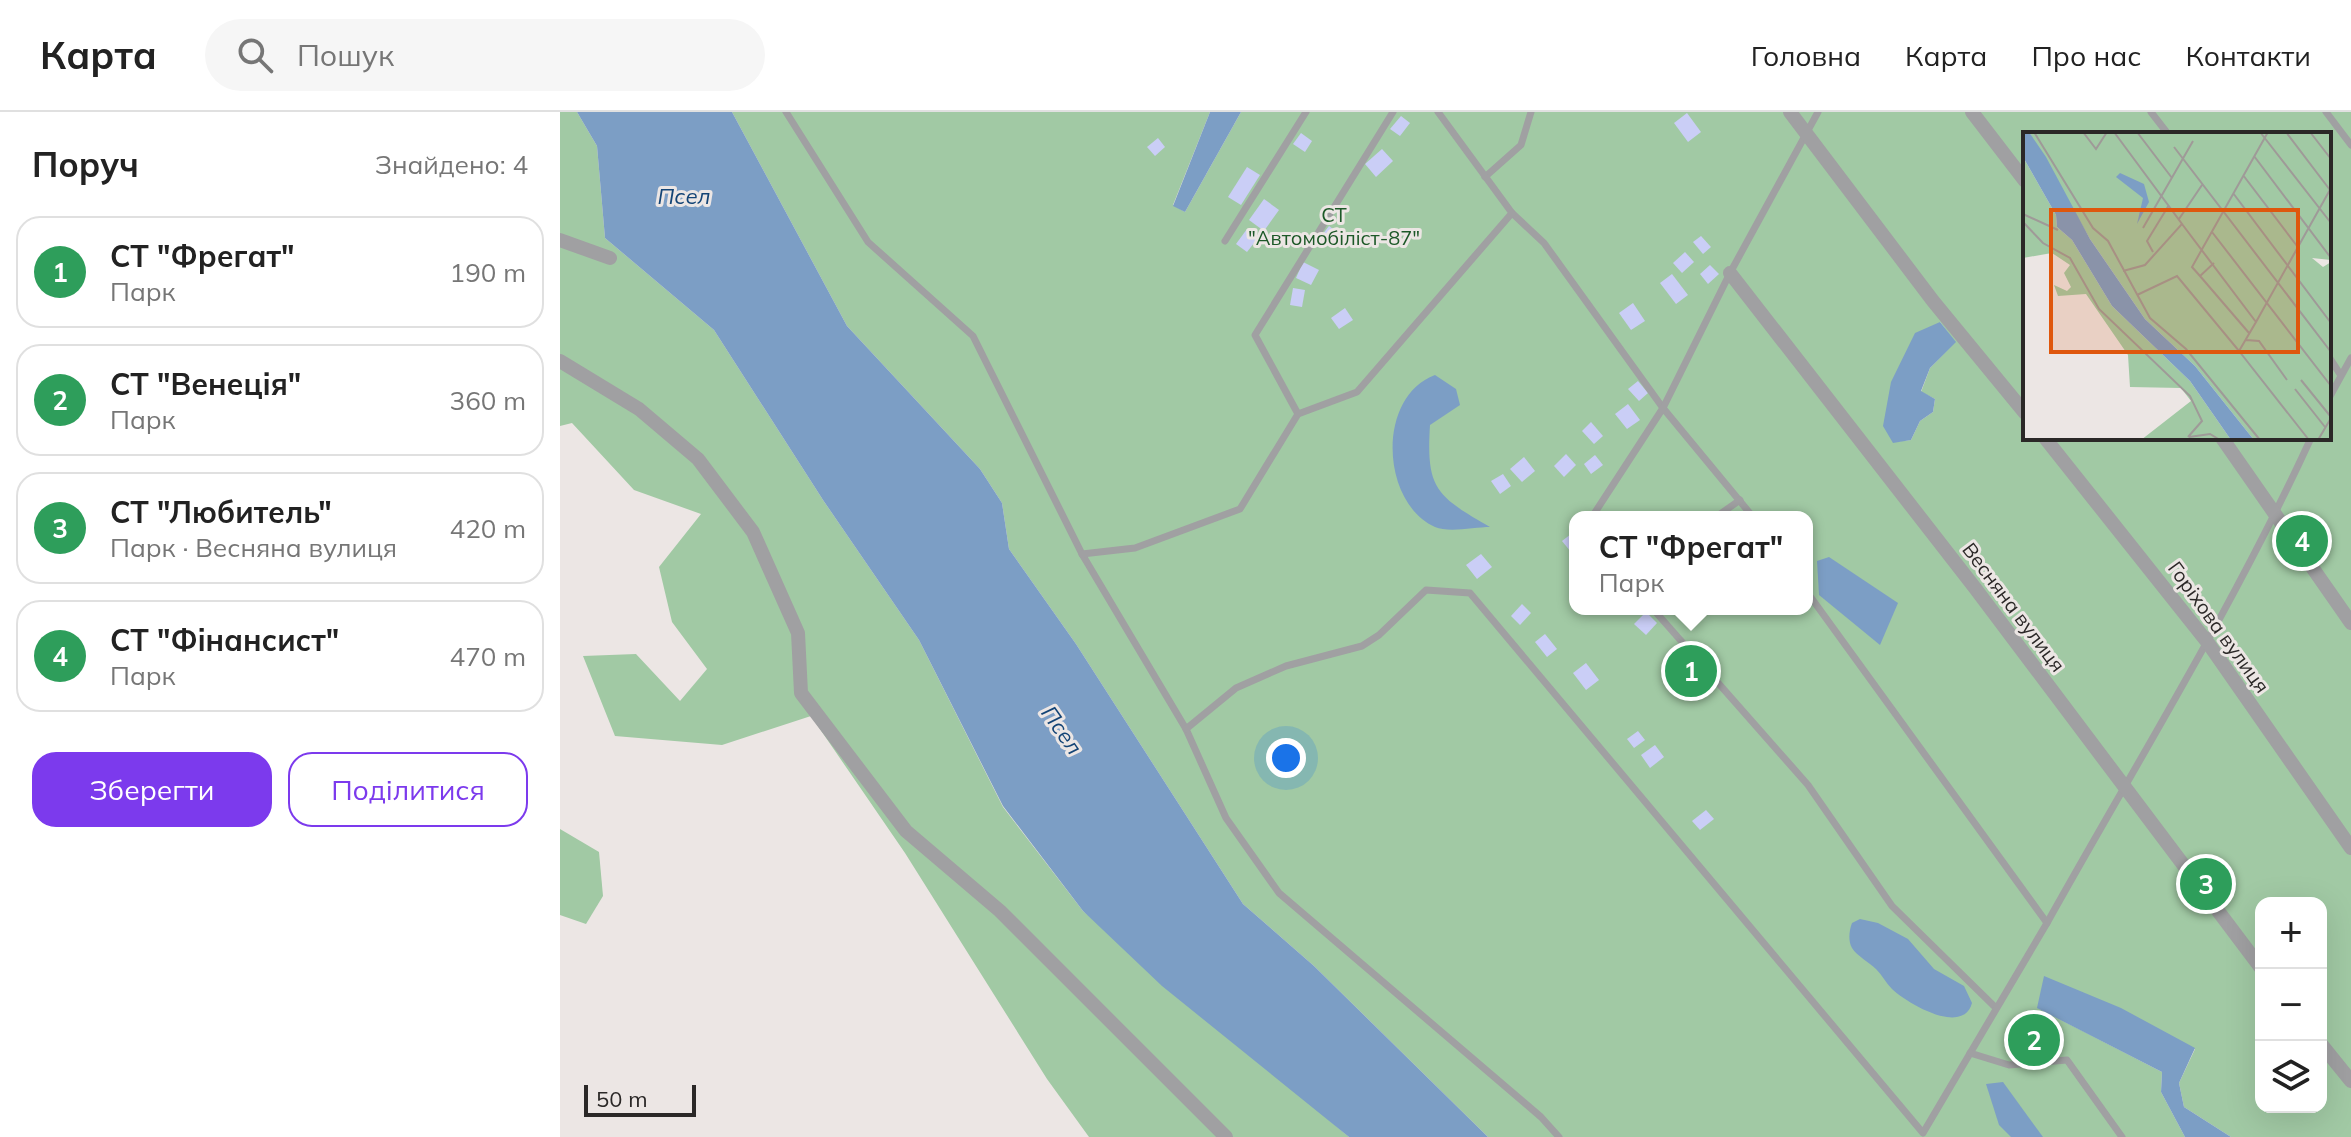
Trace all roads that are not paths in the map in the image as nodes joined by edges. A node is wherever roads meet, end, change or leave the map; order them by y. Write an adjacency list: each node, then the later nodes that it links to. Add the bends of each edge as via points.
1 (786, 112): 37 (lane, via 868,242 973,336)
2 (1306, 112): 18 (lane)
3 (1393, 112): 28 (lane, via 1255,335)
4 (1438, 112): 14 (lane)
5 (1531, 112): 14 (lane, via 1521,145)
6 (1790, 112): 12 (street)
7 (1818, 112): 12 (lane)
8 (1972, 112): 15 (street)
9 (2151, 112): 11 (lane)
10 (2326, 112): 13 (lane)
11 (2166, 132)
12 (1807, 134): 20 (lane); 27 (street)
13 (2351, 145)
14 (1485, 177): 16 (lane)
15 (2023, 178)
16 (1512, 213): 26 (lane, via 1544,243); 28 (lane, via 1357,392)
17 (560, 240): 19 (street)
18 (1225, 241)
19 (610, 258)
20 (1730, 273): 26 (lane); 43 (street, Весняна вулиця)
21 (2351, 358): 24 (lane)
22 (2331, 360): 24 (lane)
23 (560, 361): 52 (street, via 639,409 698,459 753,532 798,633 801,693 906,831 1000,911)
24 (2340, 374): 25 (lane)
25 (2331, 394)
26 (1663, 408): 32 (lane); 33 (lane)
27 (2023, 411)
28 (1298, 414): 37 (lane, via 1240,509 1135,548)
29 (2047, 440): 41 (street, Горіхова вулиця)
30 (2223, 440): 36 (street)
31 (2310, 440): 36 (lane)
32 (1740, 500): 34 (lane); 35 (lane)
33 (1596, 511)
34 (1724, 511)
35 (1748, 511)
36 (2275, 516): 40 (street); 41 (lane)
37 (1082, 554): 42 (lane)
38 (1813, 600): 45 (lane)
39 (1658, 615): 47 (lane, via 1808,785 1892,906)
40 (2351, 623)
41 (2208, 643): 43 (lane); 44 (street, Горіхова вулиця)
42 (1186, 729): 51 (lane, via 1236,688 1286,666 1362,646 1426,590 1470,593); 53 (lane, via 1226,818 1279,893)
43 (2124, 785): 45 (lane); 46 (street, Весняна вулиця)
44 (2351, 848)
45 (2047, 923): 47 (lane)
46 (2255, 960)
47 (1996, 1008): 49 (lane)
48 (2327, 1051): 50 (street)
49 (1970, 1053): 51 (lane); 54 (lane, via 2009,1065 2067,1060)
50 (2351, 1081)
51 (1925, 1135)
52 (1226, 1137)
53 (1559, 1137)
54 (2122, 1137)

